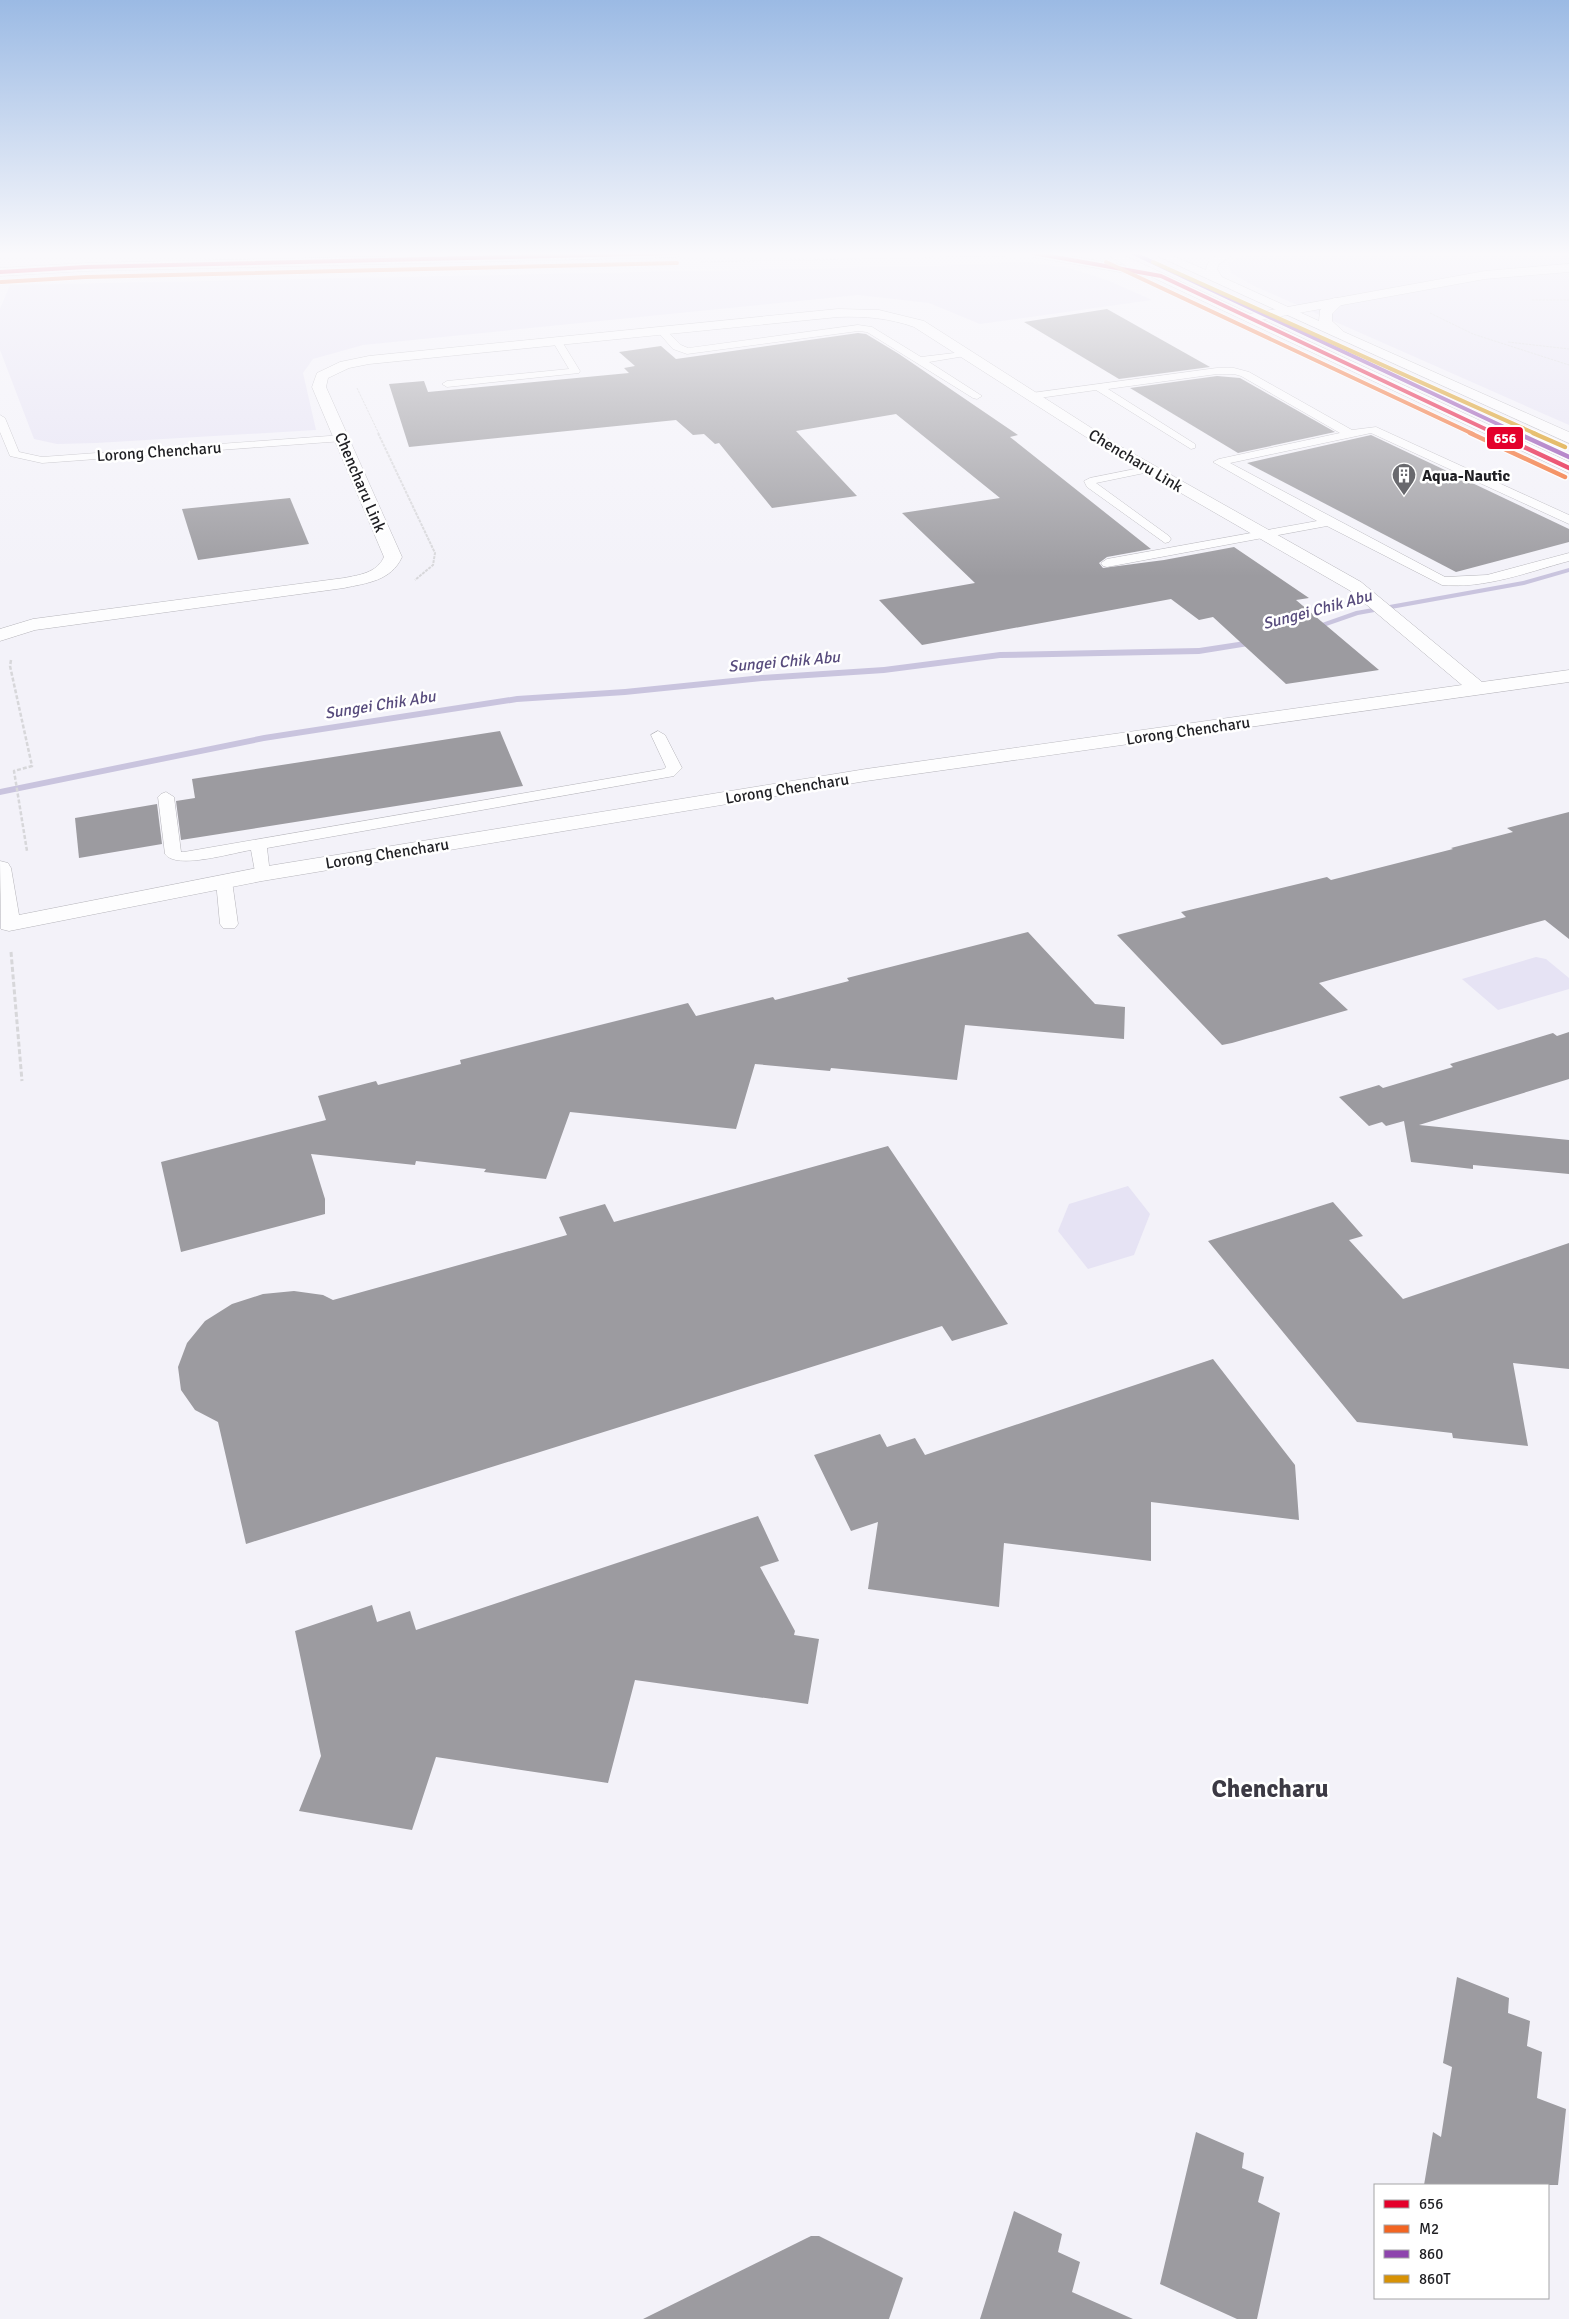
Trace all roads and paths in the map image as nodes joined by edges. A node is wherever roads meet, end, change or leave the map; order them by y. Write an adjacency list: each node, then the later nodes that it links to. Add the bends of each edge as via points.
1 (364, 361): 14 (street, Chencharu Link, via 331,370 322,376 319,387)
2 (569, 361): 8 (lane, via 575,371)
3 (921, 361): 10 (lane)
4 (979, 361): 11 (street, Chencharu Link)
5 (1341, 361): 17 (street)
6 (1400, 361): 15 (street)
7 (354, 382): 25 (path, via 435,553 433,565 422,577)
8 (447, 384)
9 (1098, 387): 11 (lane); 13 (lane, via 1234,371 1245,374); 16 (lane)
10 (977, 396)
11 (1032, 396): 18 (street, Chencharu Link)
12 (0, 418): 14 (lane, Lorong Chencharu, via 14,454 42,460)
13 (1349, 433): 19 (lane, via 1374,430); 20 (lane, via 1220,462)
14 (343, 438): 26 (street, Chencharu Link, via 394,557 382,572 344,583 33,625)
15 (1569, 438)
16 (1191, 446)
17 (1569, 468)
18 (1150, 469): 21 (street, Chencharu Link); 22 (lane, via 1090,480 1091,485)
19 (1569, 520)
20 (1329, 522): 21 (lane); 23 (lane, via 1430,576 1451,583 1470,582)
21 (1265, 534): 24 (lane); 29 (street, Chencharu Link, via 1365,593)
22 (1165, 539)
23 (1569, 557)
24 (1107, 563)
25 (409, 584)
26 (0, 635)
27 (12, 657): 32 (path, via 10,666 32,766 14,770)
28 (1569, 676): 29 (street, Lorong Chencharu)
29 (1479, 690): 35 (street, Lorong Chencharu, via 866,775)
30 (658, 735): 33 (lane, via 674,768 669,773)
31 (166, 797): 33 (lane, via 173,854 178,857)
32 (21, 812)
33 (258, 844): 35 (lane)
34 (0, 868): 37 (street)
35 (262, 874): 36 (street, Lorong Chencharu)
36 (224, 881): 37 (street, Lorong Chencharu); 38 (lane)
37 (9, 924): 39 (path)
38 (230, 924)
39 (22, 1081)

